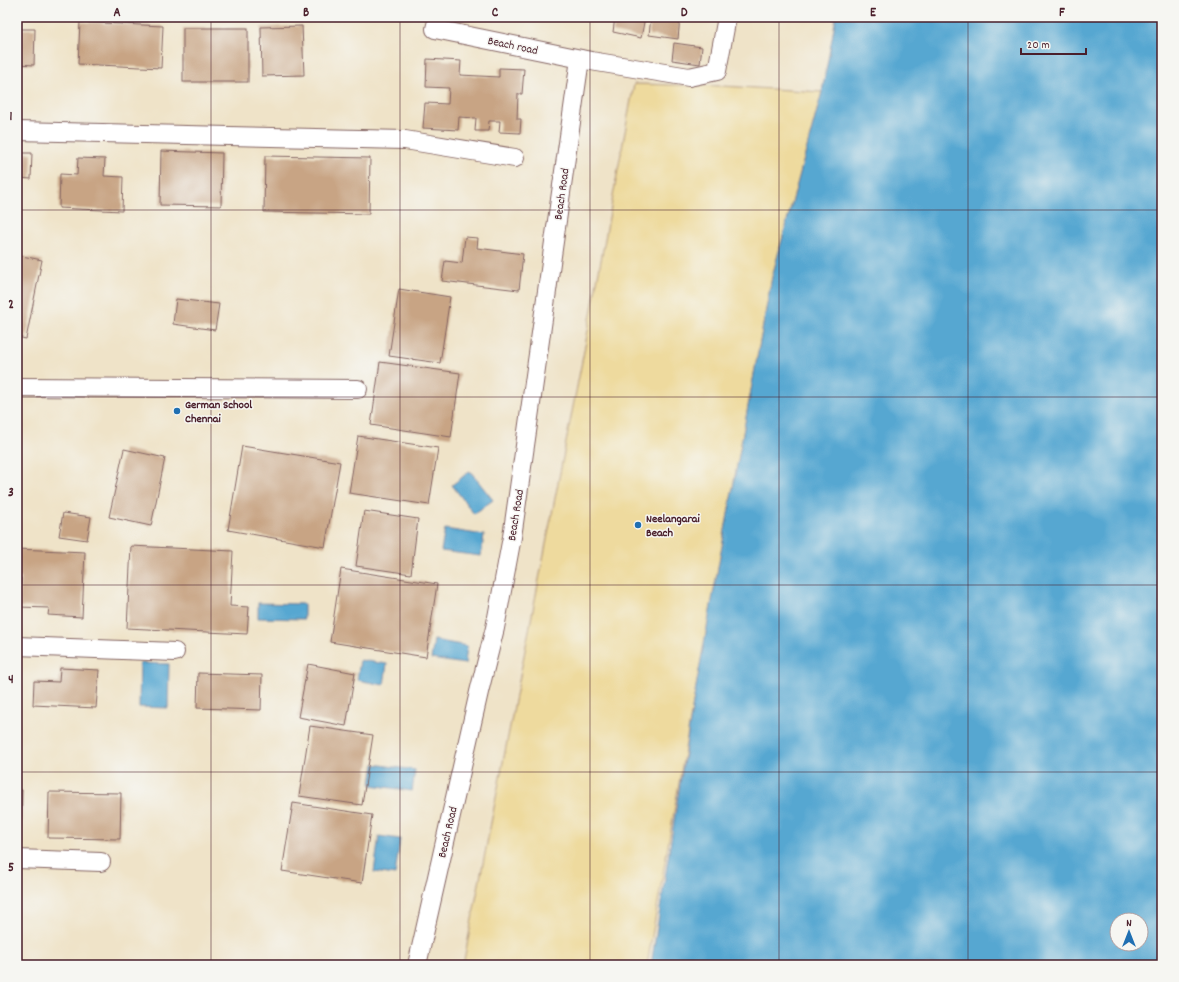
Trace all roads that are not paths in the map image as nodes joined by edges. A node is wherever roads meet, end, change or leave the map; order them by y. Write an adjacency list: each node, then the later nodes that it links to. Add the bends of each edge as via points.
1 (727, 17): 3 (street, Beach road, via 717,71 689,77)
2 (436, 23): 3 (street, Beach road)
3 (585, 60): 12 (street, Beach Road, via 512,538 496,620)
4 (17, 131): 5 (street, via 405,140)
5 (515, 158)
6 (17, 387): 7 (street)
7 (358, 389)
8 (17, 646): 9 (street)
9 (175, 652)
10 (17, 859): 11 (street)
11 (101, 862)
12 (417, 965)

